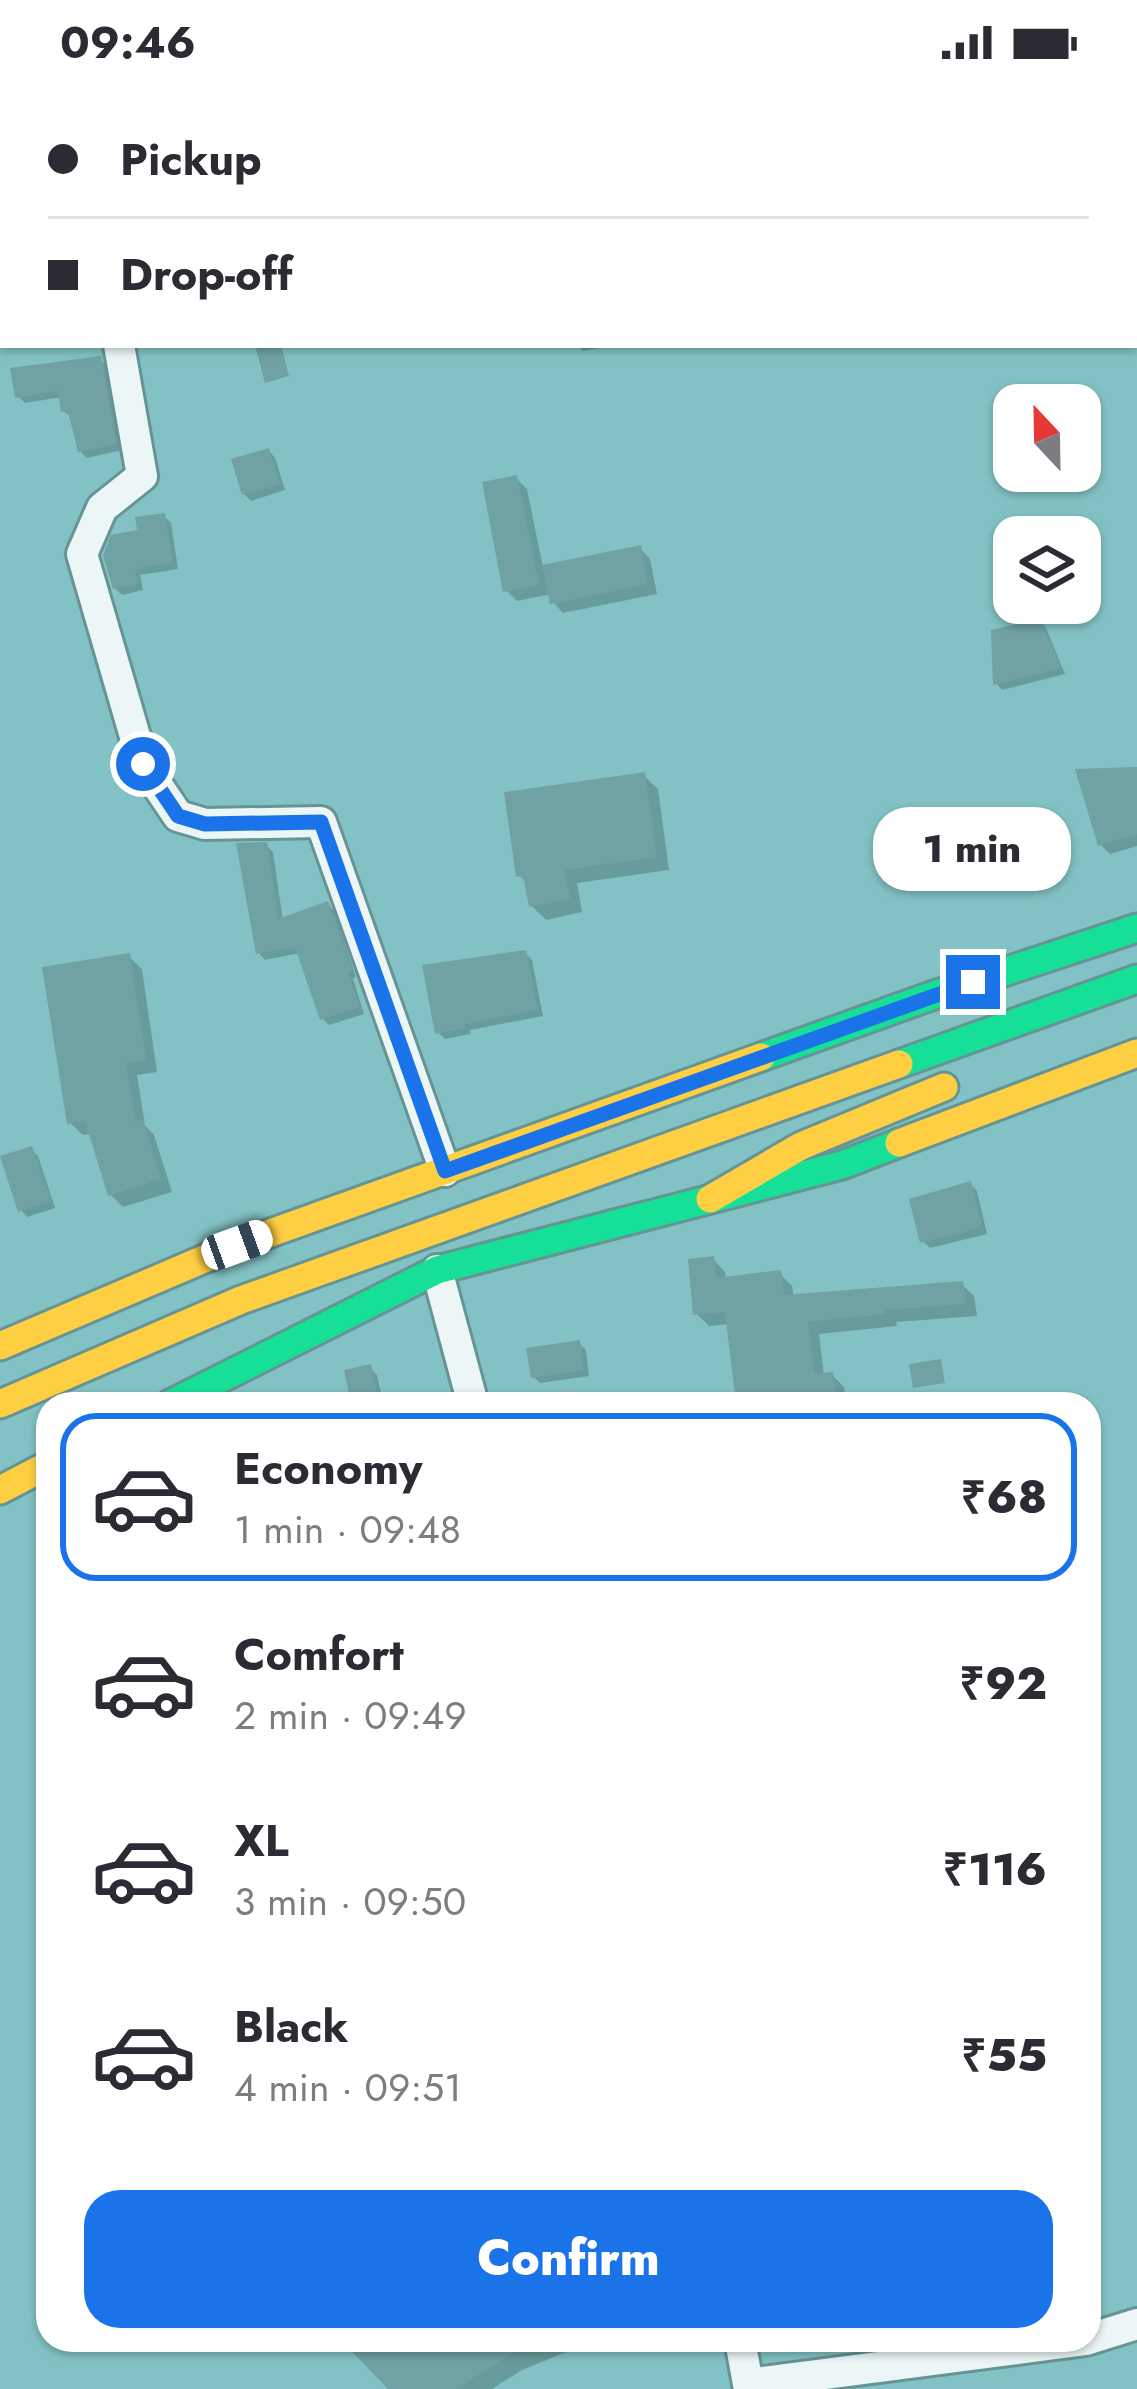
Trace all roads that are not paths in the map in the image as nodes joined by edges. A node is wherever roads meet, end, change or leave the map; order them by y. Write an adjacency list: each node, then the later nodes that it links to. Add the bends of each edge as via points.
1 (120, 348): 7 (street, via 142,476 101,508 82,554 143,764 178,816 205,824 321,822)
2 (1137, 928): 7 (main road)
3 (1137, 981): 4 (main road); 13 (main road, via 241,1300)
4 (1038, 1043)
5 (1137, 1053): 8 (main road, via 842,1165)
6 (975, 1073): 8 (main road, via 801,1146)
7 (445, 1171): 10 (main road, via 237,1245)
8 (710, 1199): 9 (main road)
9 (437, 1270): 11 (main road); 12 (street)
10 (0, 1346)
11 (194, 1392)
12 (470, 1392)
13 (0, 1404)
14 (36, 1472): 15 (main road)
15 (0, 1490)
16 (1137, 2324): 17 (street)
17 (1101, 2336)
18 (742, 2352): 19 (street, via 748,2384)
19 (995, 2352)

